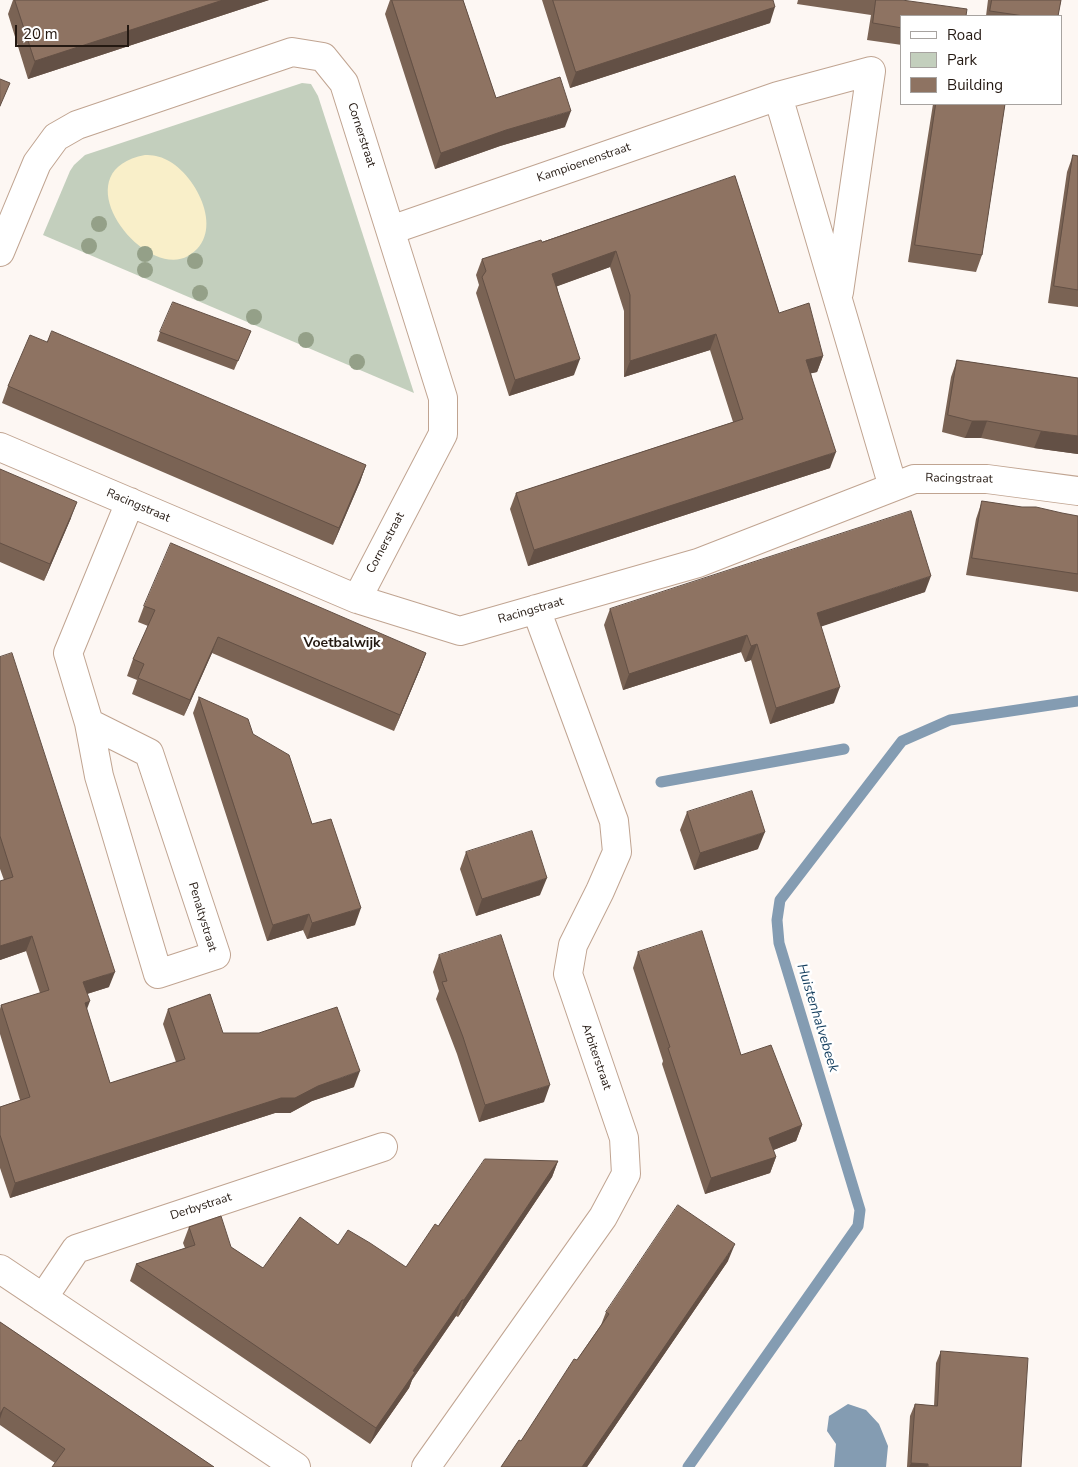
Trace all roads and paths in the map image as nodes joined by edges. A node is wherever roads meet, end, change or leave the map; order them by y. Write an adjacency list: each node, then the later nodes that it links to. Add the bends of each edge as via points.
1 (778, 96): 2 (street, Kampioenenstraat); 4 (street, Kampioenenstraat); 4 (street, Kampioenenstraat, via 871,70)
2 (391, 230): 3 (street, Cornerstraat, via 344,83 323,57 292,52 77,126 56,138 37,163); 9 (street, Cornerstraat, via 444,398 444,434)
3 (0, 252)
4 (838, 301): 6 (street, Kampioenenstraat)
5 (0, 447): 8 (street, Racingstraat)
6 (893, 487): 7 (street, Racingstraat, via 914,478 987,478); 10 (street, Racingstraat, via 698,562)
7 (1078, 491)
8 (130, 502): 9 (street, Racingstraat); 11 (street, Penaltystraat, via 68,653)
9 (357, 599): 10 (street, Racingstraat, via 460,631)
10 (536, 609): 16 (street, Arbiterstraat, via 614,821 617,852 573,945 568,974 624,1138 626,1174 603,1217)
11 (89, 723): 11 (street, Penaltystraat, via 99,776 158,974 216,955 149,753)
12 (383, 1147): 14 (street, Derbystraat, via 76,1249)
13 (0, 1269): 14 (street)
14 (43, 1298): 15 (street)
15 (296, 1467)
16 (426, 1467)

